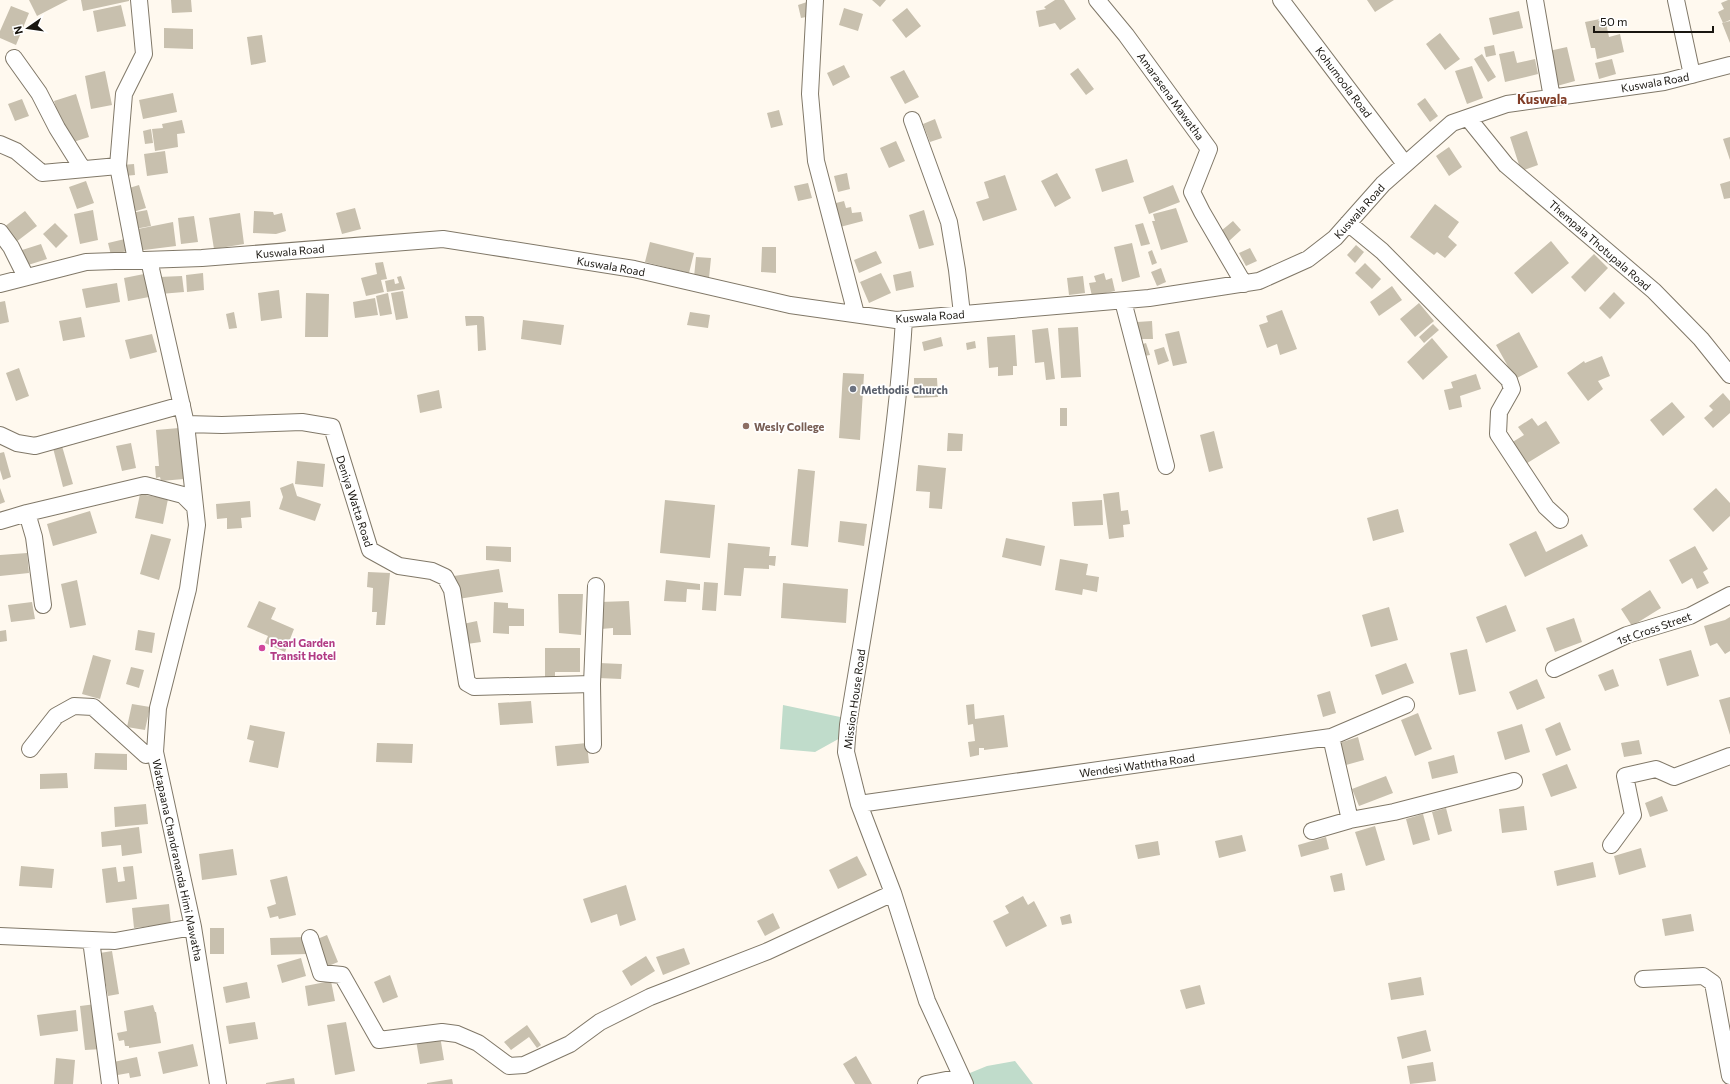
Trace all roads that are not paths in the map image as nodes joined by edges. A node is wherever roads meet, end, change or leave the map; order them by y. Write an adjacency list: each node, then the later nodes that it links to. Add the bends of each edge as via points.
1 (139, 0): 15 (street, Watapaana Chandrananda Himi Mawatha, via 144,54 124,94)
2 (815, 0): 24 (street, via 810,94 816,162)
3 (1097, 0): 22 (street, Amarasena Mawatha, via 1126,35 1209,149 1192,192)
4 (1281, 0): 14 (street, Kohumoola Road)
5 (1535, 0): 10 (street)
6 (1676, 0): 9 (street)
7 (14, 58): 16 (street, via 39,93 56,128)
8 (1730, 65): 9 (street, Kuswala Road)
9 (1692, 75): 10 (street, Kuswala Road, via 1664,82)
10 (1552, 98): 11 (street, Kuswala Road, via 1507,104)
11 (1468, 118): 14 (street, Kuswala Road, via 1452,123); 27 (street, Thempala Thotupala Road, via 1506,165 1654,291 1701,339)
12 (912, 120): 25 (street, via 949,222 958,270)
13 (0, 144): 16 (street, via 16,151 42,173)
14 (1405, 164): 17 (street, Kuswala Road)
15 (118, 166): 16 (street); 19 (street, Watapaana Chandrananda Himi Mawatha)
16 (82, 168)
17 (1348, 223): 22 (street, Kuswala Road, via 1335,238 1308,259 1259,281); 34 (street, via 1382,251 1509,380 1512,389 1499,412 1498,434 1546,507)
18 (0, 232): 20 (street, via 11,247)
19 (142, 260): 20 (street, Kuswala Road, via 86,262); 24 (street, Kuswala Road, via 202,258 443,239 634,269 790,305); 28 (street, Watapaana Chandrananda Himi Mawatha)
20 (26, 277): 21 (street, Kuswala Road)
21 (0, 284)
22 (1244, 284): 23 (street, Kuswala Road)
23 (1123, 301): 25 (street, Kuswala Road); 31 (street)
24 (856, 314): 26 (street, Kuswala Road)
25 (962, 314): 26 (street, Kuswala Road)
26 (904, 319): 48 (street, Mission House Road, via 885,504 848,724 846,752)
27 (1730, 375)
28 (182, 405): 29 (street, Watapaana Chandrananda Himi Mawatha); 30 (street, via 35,446 17,443)
29 (186, 424): 32 (street, Watapaana Chandrananda Himi Mawatha); 40 (street, Deniya Watta Road, via 302,422 332,427 370,550 400,566 432,571 445,577 452,590 466,683 474,687)
30 (0, 435)
31 (1166, 466)
32 (194, 506): 33 (street, via 183,495 145,486); 45 (street, Watapaana Chandrananda Himi Mawatha, via 196,525 188,589 158,708)
33 (27, 513): 35 (street); 38 (street, via 34,537)
34 (1560, 520)
35 (0, 521)
36 (596, 586): 40 (street)
37 (1730, 595): 39 (street, 1st Cross Street, via 1690,616 1627,635)
38 (43, 605)
39 (1554, 669)
40 (592, 684): 43 (street)
41 (1406, 705): 42 (street, Wendesi Waththa Road)
42 (1332, 737): 48 (street, Wendesi Waththa Road); 49 (street)
43 (593, 745)
44 (30, 749): 45 (street, via 56,716 74,706 93,707 146,755)
45 (155, 752): 53 (street, Watapaana Chandrananda Himi Mawatha)
46 (1730, 756): 51 (street, via 1674,776 1656,769 1625,776 1633,815)
47 (1514, 781): 49 (street, via 1394,812)
48 (860, 804): 52 (street, Mission House Road)
49 (1350, 820): 50 (street)
50 (1312, 831)
51 (1611, 845)
52 (893, 893): 55 (street, via 768,951 650,997 600,1022 570,1044 524,1065 509,1066 478,1043 450,1033 380,1040 342,975 321,972); 59 (street, Mission House Road, via 926,1001)
53 (194, 927): 56 (street, via 115,941); 61 (street, Watapaana Chandrananda Himi Mawatha)
54 (0, 936): 56 (street)
55 (310, 938)
56 (91, 940): 60 (street)
57 (1643, 979): 58 (street, via 1703,976 1713,983)
58 (1730, 1076)
59 (963, 1080): 62 (street)
60 (110, 1084)
61 (218, 1084)
62 (926, 1084)

